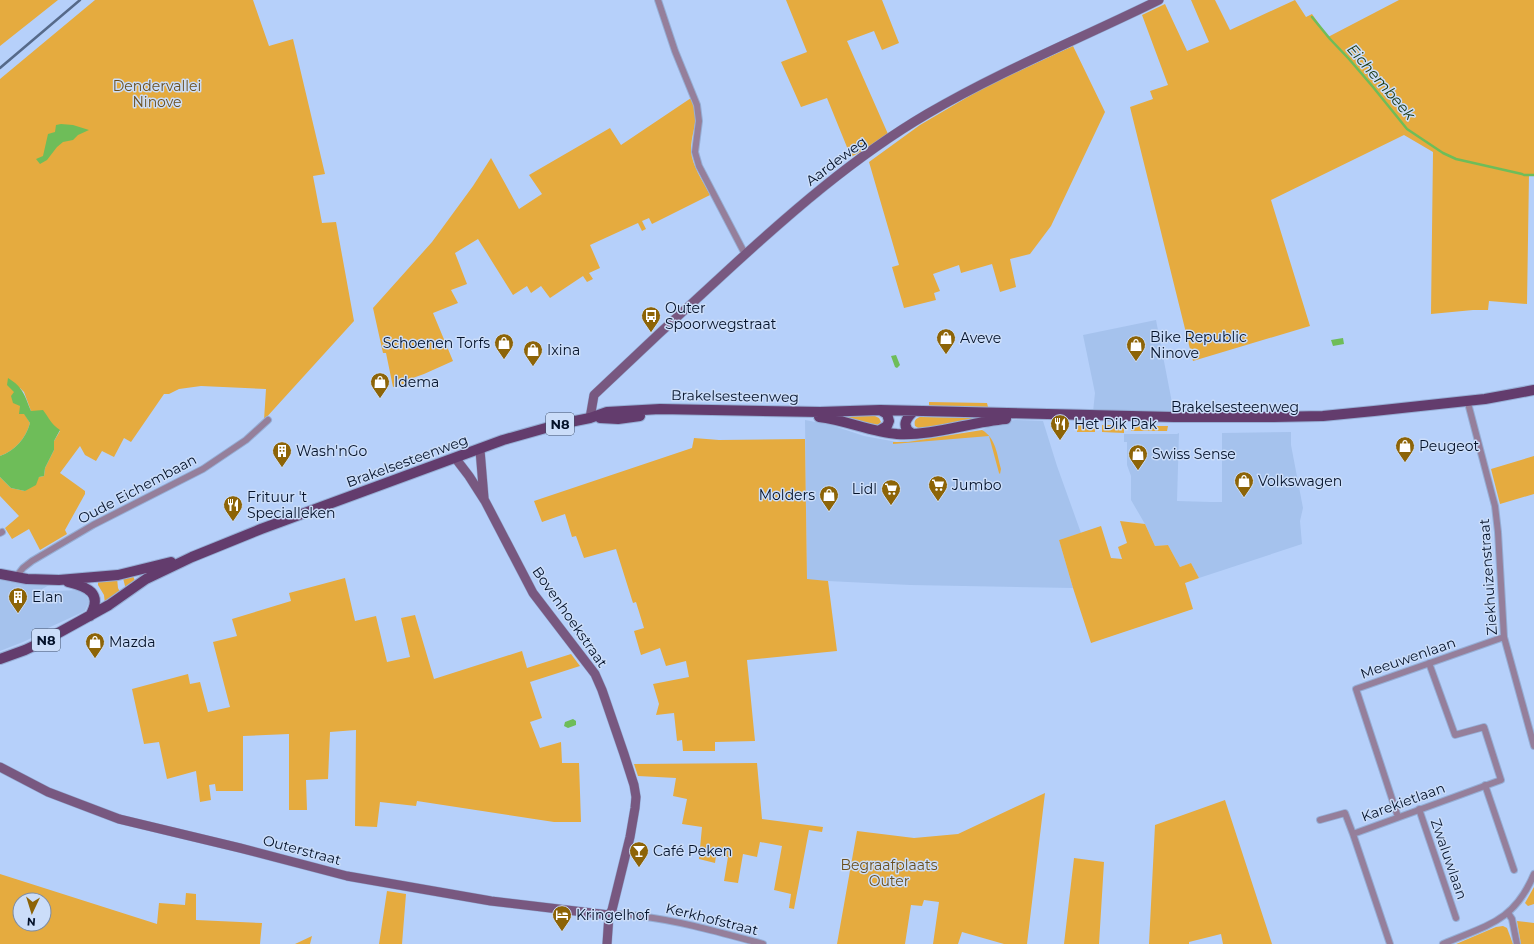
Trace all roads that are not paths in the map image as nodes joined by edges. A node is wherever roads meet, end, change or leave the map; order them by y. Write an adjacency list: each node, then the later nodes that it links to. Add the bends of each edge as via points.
1 (658, 0): 3 (street, via 697,105 695,152 699,166)
2 (1159, 0): 3 (street, Aardeweg, via 984,82 926,115 850,167)
3 (745, 254): 9 (street, Aardeweg, via 594,395)
4 (1534, 390): 8 (main road, Brakelsesteenweg / N8, via 1463,401 1323,416 1174,417)
5 (1534, 396): 6 (main road, Brakelsesteenweg / N8)
6 (1469, 407): 12 (main road, Brakelsesteenweg / N8, via 1372,417 1282,422 1016,418); 21 (street, Ziekhuizenstraat, via 1495,506)
7 (880, 410): 8 (main road, Brakelsesteenweg / N8); 9 (main road, Brakelsesteenweg / N8, via 820,412 660,409 606,412); 11 (main road, via 887,414 889,421 887,426)
8 (914, 411): 12 (main road, via 905,422 907,430)
9 (590, 418): 11 (main road, Brakelsesteenweg / N8, via 618,419 692,413 797,415 831,418); 13 (main road, Brakelsesteenweg / N8, via 530,432)
10 (268, 420): 18 (street, Oude Eichembaan, via 246,440 203,469 86,529 32,561)
11 (880, 430): 12 (main road, Brakelsesteenweg / N8, via 897,434)
12 (912, 433)
13 (480, 450): 14 (main road, Brakelsesteenweg / N8); 15 (street, Bovenhoekstraat)
14 (456, 459): 15 (street, Bovenhoekstraat); 16 (main road, Brakelsesteenweg / N8, via 261,529)
15 (485, 501): 34 (street, Bovenhoekstraat, via 533,593 595,674 634,785 636,797 630,837)
16 (192, 557): 19 (main road, Brakelsesteenweg / N8, via 118,575); 20 (main road, Brakelsesteenweg / N8, via 146,579)
17 (0, 574): 18 (main road, N8)
18 (16, 577): 19 (main road, N8)
19 (58, 580): 20 (main road, via 86,587 91,591 95,602)
20 (90, 616): 22 (main road, Brakelsesteenweg / N8, via 42,642)
21 (1504, 637): 23 (street, Meeuwenlaan); 24 (street, Ziekhuizenstraat)
22 (0, 659)
23 (1429, 663): 26 (street, Karekietlaan, via 1456,735 1484,728 1501,780); 28 (street, Meeuwenlaan, via 1356,689)
24 (1534, 746)
25 (0, 767): 34 (street, Outerstraat, via 48,792 119,819 347,876 491,901)
26 (1485, 785): 27 (street, Karekietlaan); 31 (street)
27 (1419, 809): 28 (street, Karekietlaan); 35 (street, Zwaluwlaan)
28 (1398, 817): 30 (street, Karekietlaan)
29 (1320, 820): 30 (street, Karekietlaan, via 1345,813)
30 (1353, 834): 38 (street)
31 (1514, 870)
32 (1534, 874): 33 (street, via 1517,904)
33 (1508, 913): 39 (street, via 1496,922); 40 (street)
34 (609, 915): 36 (street, Bovenhoekstraat); 37 (street, Kerkhofstraat, via 658,918)
35 (1456, 918)
36 (607, 944)
37 (763, 944)
38 (1390, 944)
39 (1443, 944)
40 (1518, 944)

